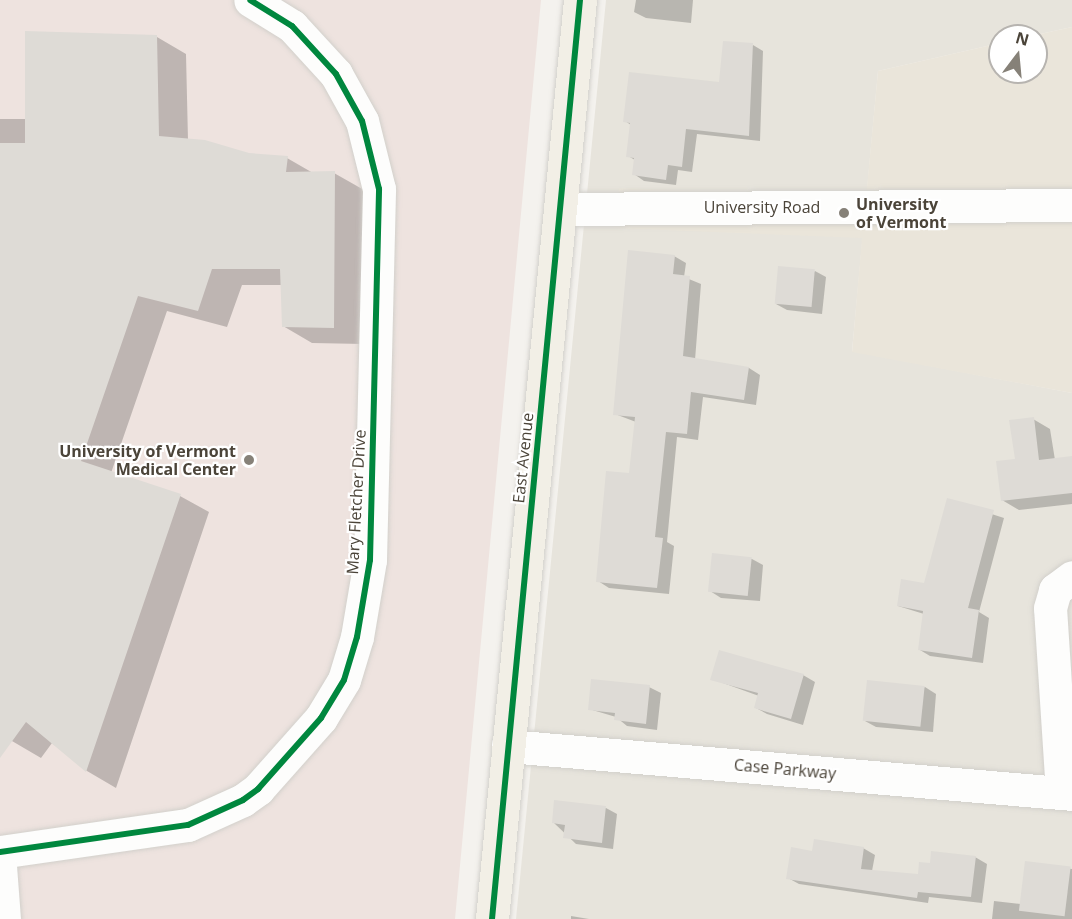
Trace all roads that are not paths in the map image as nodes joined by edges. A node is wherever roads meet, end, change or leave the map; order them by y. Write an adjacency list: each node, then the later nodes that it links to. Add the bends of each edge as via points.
1 (250, 0): 8 (street, Mary Fletcher Drive, via 292,26 336,74 362,121 379,189 370,560 357,637 344,680 321,718 258,789 243,800 188,825)
2 (580, 0): 4 (main road, East Avenue)
3 (1072, 205): 4 (street, University Road)
4 (561, 209): 6 (main road, East Avenue)
5 (1072, 577): 7 (street, Case Parkway, via 1055,590 1050,608)
6 (508, 746): 7 (street, Case Parkway); 11 (main road, East Avenue)
7 (1067, 794)
8 (0, 852)
9 (0, 866): 10 (street)
10 (4, 919)
11 (492, 919)

